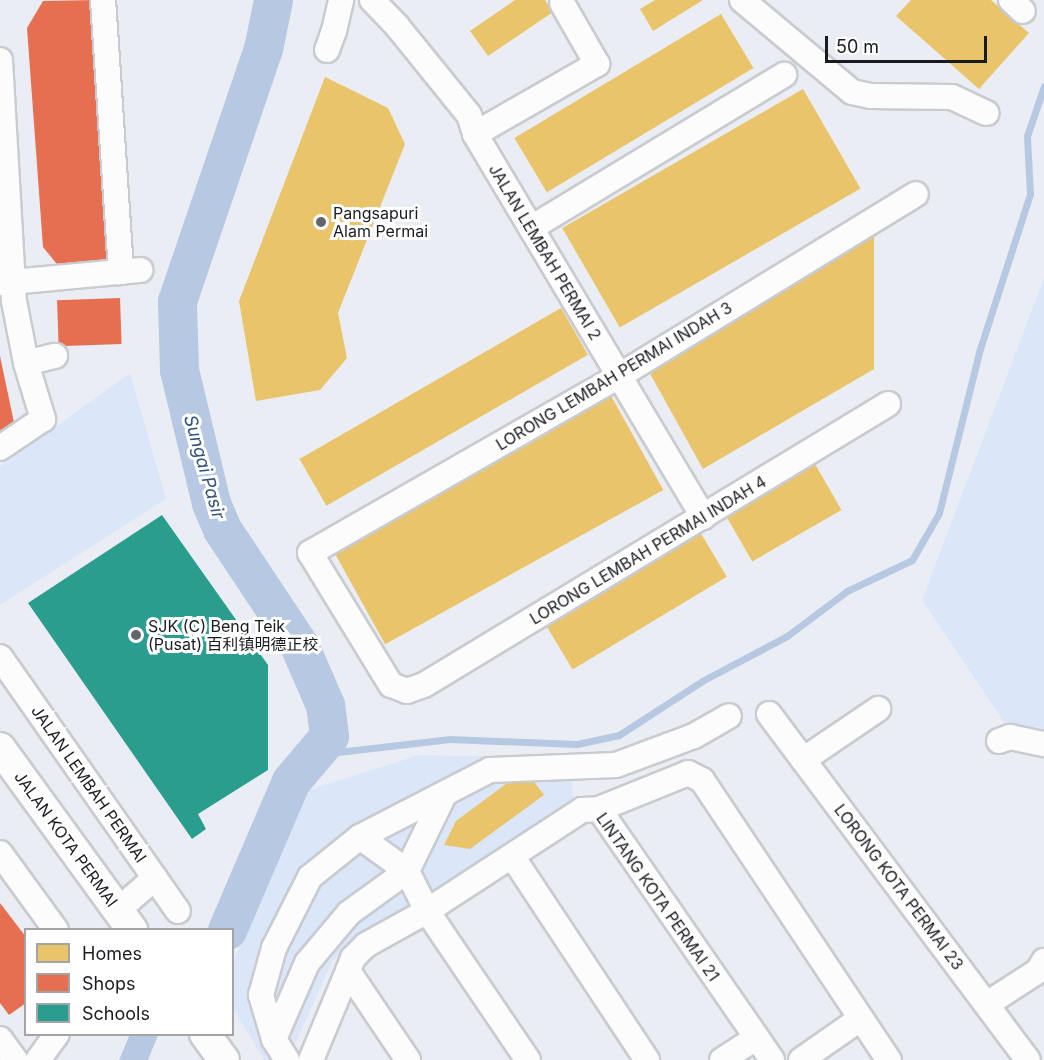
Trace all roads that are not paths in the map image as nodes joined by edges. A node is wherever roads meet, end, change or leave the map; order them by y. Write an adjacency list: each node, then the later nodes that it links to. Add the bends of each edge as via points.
1 (103, 0): 13 (street, via 131,271)
2 (341, 0): 6 (street)
3 (742, 0): 9 (street, via 852,92 871,96 952,97)
4 (378, 2): 10 (street, JALAN LEMBAH PERMAI 2, via 469,115)
5 (562, 3): 10 (street, via 597,64)
6 (327, 50)
7 (0, 60): 13 (street)
8 (784, 75): 12 (street)
9 (987, 113)
10 (475, 134): 12 (street, JALAN LEMBAH PERMAI 2)
11 (916, 194): 16 (street, LORONG LEMBAH PERMAI INDAH 3)
12 (531, 228): 16 (street, JALAN LEMBAH PERMAI 2)
13 (6, 282): 15 (street, via 14,301)
14 (55, 356): 15 (street)
15 (26, 363): 18 (street, via 42,418)
16 (619, 376): 19 (street, JALAN LEMBAH PERMAI 2); 21 (street, LORONG LEMBAH PERMAI INDAH 3, via 310,553 391,685)
17 (888, 404): 19 (street, LORONG LEMBAH PERMAI INDAH 4)
18 (0, 448)
19 (703, 517): 21 (street, LORONG LEMBAH PERMAI INDAH 4, via 424,685)
20 (0, 657): 35 (street, JALAN LEMBAH PERMAI)
21 (406, 691)
22 (878, 709): 28 (street)
23 (769, 714): 28 (street, LORONG KOTA PERMAI 23)
24 (729, 716): 29 (street, via 694,736 616,765 490,770)
25 (999, 741): 26 (street, via 1010,737)
26 (1044, 744)
27 (0, 748): 38 (main road, JALAN KOTA PERMAI)
28 (803, 760): 42 (street, LORONG KOTA PERMAI 23)
29 (444, 795): 31 (street); 34 (street)
30 (599, 808): 33 (street, LINTANG KOTA PERMAI 21, via 582,810); 43 (street, via 688,773 702,780); 46 (street, LINTANG KOTA PERMAI 21)
31 (360, 837): 34 (street); 48 (street, via 310,877 274,948 261,995)
32 (0, 853): 39 (street)
33 (512, 856): 37 (street, LINTANG KOTA PERMAI 21); 56 (street)
34 (407, 871): 37 (street); 48 (street, via 350,913 307,963)
35 (155, 878): 36 (street, JALAN LEMBAH PERMAI); 38 (street)
36 (178, 911)
37 (427, 911): 41 (street, LINTANG KOTA PERMAI 21, via 366,945 353,958); 55 (street)
38 (125, 920)
39 (55, 928)
40 (1044, 960): 42 (street, via 1038,971)
41 (348, 972): 53 (street, LINTANG KOTA PERMAI 21); 54 (street)
42 (987, 1004): 61 (street, LORONG KOTA PERMAI 23)
43 (860, 1019): 59 (street); 60 (street)
44 (56, 1036): 50 (street)
45 (206, 1036): 51 (main road)
46 (756, 1038): 57 (street); 58 (street, LINTANG KOTA PERMAI 21)
47 (0, 1039): 49 (street)
48 (274, 1040): 52 (street)
49 (15, 1060)
50 (38, 1060)
51 (224, 1060)
52 (287, 1060)
53 (311, 1060)
54 (408, 1060)
55 (528, 1060)
56 (647, 1060)
57 (722, 1060)
58 (772, 1060)
59 (801, 1060)
60 (889, 1060)
61 (1028, 1060)

